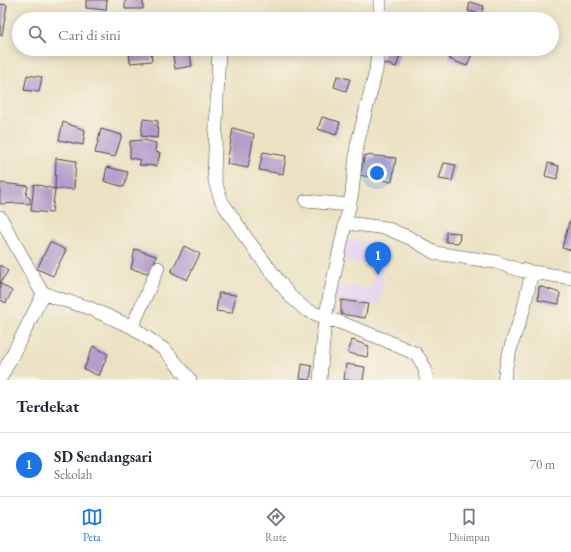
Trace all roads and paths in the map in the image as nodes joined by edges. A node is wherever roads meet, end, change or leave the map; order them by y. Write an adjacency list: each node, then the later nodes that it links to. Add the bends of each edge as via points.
1 (380, 0): 2 (street)
2 (380, 12)
3 (219, 56): 13 (street, via 214,175 222,202 290,296 305,309)
4 (377, 56): 6 (street, via 376,71 357,145)
5 (306, 201): 6 (street)
6 (350, 205): 8 (street)
7 (0, 217): 12 (street)
8 (346, 223): 10 (street, via 386,228 435,253 496,262); 13 (street)
9 (158, 268): 14 (street)
10 (532, 272): 11 (street); 19 (street)
11 (571, 278)
12 (44, 294): 14 (street, via 87,306); 15 (street)
13 (325, 318): 17 (street); 18 (street, via 416,354 425,369)
14 (132, 327): 16 (street, via 165,350)
15 (0, 379)
16 (190, 380)
17 (320, 380)
18 (426, 380)
19 (504, 380)

